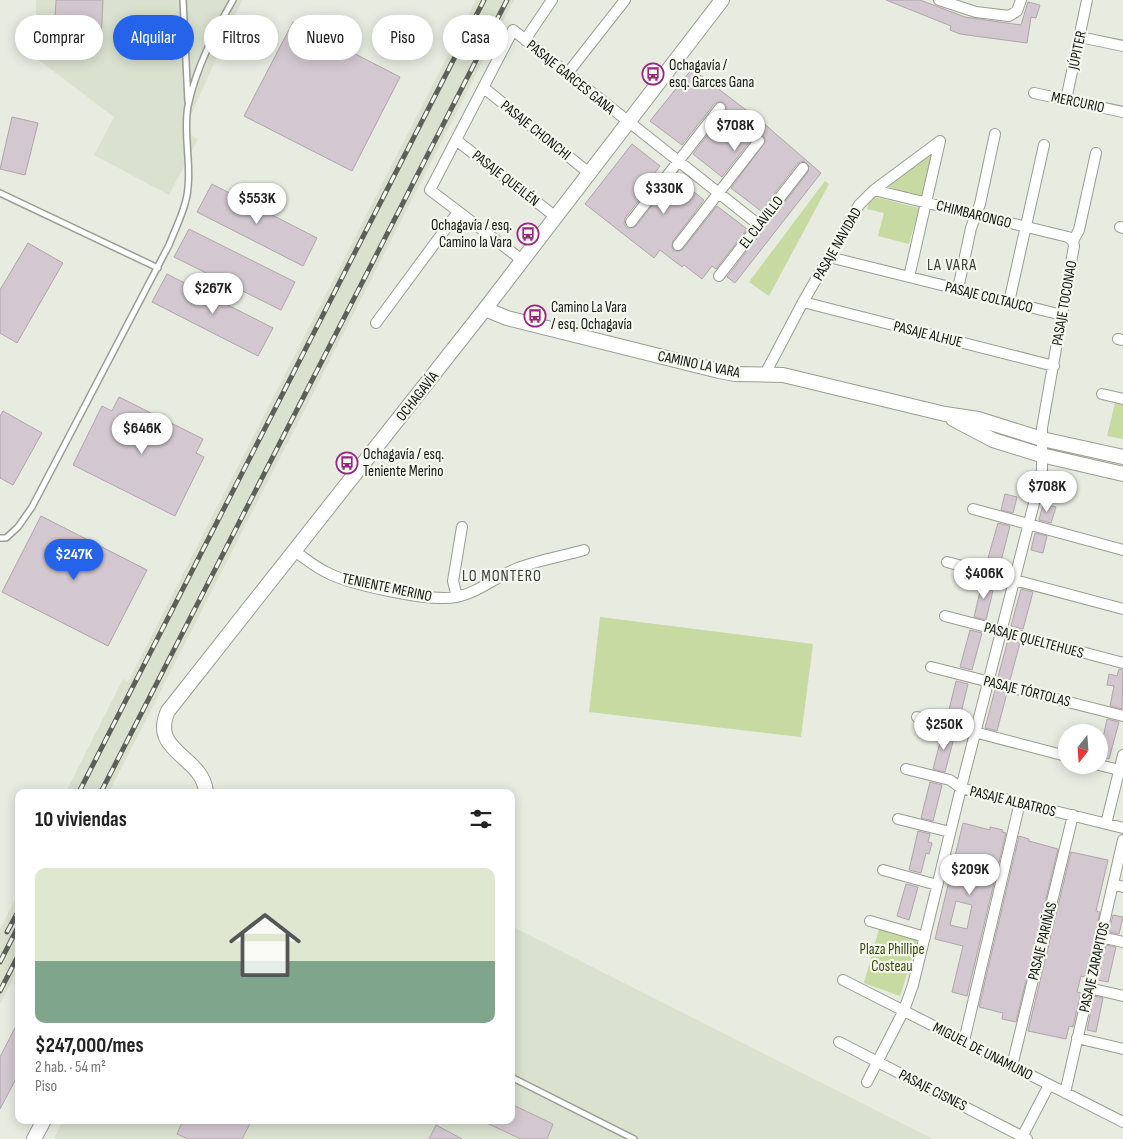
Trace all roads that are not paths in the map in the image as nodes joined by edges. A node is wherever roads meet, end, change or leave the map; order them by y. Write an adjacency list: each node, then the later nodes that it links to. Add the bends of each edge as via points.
1 (183, 0): 17 (lane)
2 (233, 0): 17 (lane, via 200,65)
3 (552, 0): 11 (street)
4 (625, 0): 13 (street)
5 (722, 0): 20 (main road, OCHAGAVÍA)
6 (939, 0): 9 (street)
7 (1021, 0): 9 (street, via 1015,13 1009,16)
8 (1088, 0): 10 (street, JÚPITER)
9 (966, 5)
10 (1080, 37): 12 (street); 16 (street, JÚPITER)
11 (525, 40): 13 (street, PASAJE GARCES GANA); 14 (street, PASAJE GARCES GANA, via 513,30)
12 (1123, 46)
13 (567, 74): 20 (street, PASAJE GARCES GANA)
14 (484, 88): 22 (street); 28 (street, PASAJE CHONCHI)
15 (1034, 93): 16 (street, MERCURIO)
16 (1066, 100): 19 (street, MERCURIO)
17 (188, 107): 43 (lane, via 188,187 181,215)
18 (720, 108): 26 (street)
19 (1123, 112)
20 (628, 123): 26 (street, PASAJE GARCES GANA); 28 (main road, OCHAGAVÍA)
21 (996, 134): 34 (street)
22 (456, 140): 33 (street, via 430,190); 35 (street, PASAJE QUEILÉN)
23 (759, 141): 31 (street)
24 (1044, 145): 38 (street)
25 (1096, 153): 39 (street, PASAJE TOCONAO, via 1079,230)
26 (678, 161): 31 (street, PASAJE GARCES GANA); 36 (street)
27 (803, 168): 37 (street, EL CLAVILLO)
28 (589, 173): 35 (main road, OCHAGAVÍA)
29 (874, 190): 32 (street, CHIMBARONGO); 32 (street, PASAJE NAVIDAD, via 940,141); 41 (street, PASAJE NAVIDAD, via 859,204)
30 (0, 193): 43 (lane)
31 (718, 193): 37 (street, PASAJE GARCES GANA); 40 (street)
32 (926, 202): 34 (street, CHIMBARONGO); 45 (street)
33 (458, 212): 42 (street); 51 (street)
34 (976, 214): 38 (street, CHIMBARONGO); 46 (street)
35 (556, 217): 42 (main road, OCHAGAVÍA)
36 (631, 222)
37 (759, 224): 44 (street, EL CLAVILLO)
38 (1026, 226): 39 (street, CHIMBARONGO); 48 (street)
39 (1073, 241): 50 (street, PASAJE TOCONAO)
40 (678, 245)
41 (829, 257): 45 (street, PASAJE COLTAUCO); 47 (street, PASAJE NAVIDAD)
42 (522, 260): 49 (main road, OCHAGAVÍA)
43 (158, 268): 64 (lane, via 32,507 18,527 6,538)
44 (719, 276)
45 (909, 277): 46 (street, PASAJE COLTAUCO)
46 (958, 289): 48 (street, PASAJE COLTAUCO)
47 (803, 302): 52 (street, PASAJE ALHUE); 53 (street, PASAJE NAVIDAD)
48 (1009, 302): 50 (street, PASAJE COLTAUCO)
49 (485, 309): 53 (main road, CAMINO LA VARA, via 507,318 719,371); 67 (main road, OCHAGAVÍA)
50 (1062, 315): 52 (street, PASAJE TOCONAO)
51 (376, 323)
52 (1054, 366): 57 (street, PASAJE TOCONAO)
53 (765, 374): 56 (main road, CAMINO LA VARA, via 797,378)
54 (1102, 394): 55 (street)
55 (1123, 399)
56 (945, 414): 57 (main road, CAMINO LA VARA, via 978,419); 58 (main road, CAMINO LA VARA, via 993,440)
57 (1042, 439): 58 (street, PASAJE TOCONAO); 59 (main road, CAMINO LA VARA)
58 (1042, 455): 60 (main road, CAMINO LA VARA); 62 (street, PASAJE TOCONAO, via 1042,472)
59 (1123, 457)
60 (1123, 474)
61 (973, 510): 62 (street)
62 (1029, 524): 66 (street); 69 (street, PASAJE TOCONAO)
63 (462, 527): 70 (street, TENIENTE MERINO, via 453,582)
64 (0, 538)
65 (584, 550): 70 (street, TENIENTE MERINO, via 518,568)
66 (1123, 550)
67 (294, 551): 70 (street, TENIENTE MERINO, via 325,572 362,585 440,598); 86 (main road, OCHAGAVÍA, via 166,716 164,733 168,742 198,770)
68 (947, 562): 69 (street)
69 (1015, 580): 71 (street); 73 (street, PASAJE TOCONAO)
70 (457, 597)
71 (1123, 609)
72 (945, 616): 73 (street, PASAJE QUELTEHUES)
73 (1001, 631): 74 (street, PASAJE QUELTEHUES); 76 (street, PASAJE TOCONAO)
74 (1123, 663)
75 (931, 667): 76 (street, PASAJE TÓRTOLAS)
76 (988, 682): 77 (street, PASAJE TÓRTOLAS); 79 (street, PASAJE TOCONAO)
77 (1123, 716)
78 (917, 717): 79 (street)
79 (975, 732): 80 (street); 85 (street, PASAJE TOCONAO)
80 (1058, 754)
81 (1123, 756): 84 (street)
82 (1108, 767): 84 (street)
83 (906, 770): 85 (street, PASAJE ALBATROS, via 950,780)
84 (1119, 770): 90 (street)
85 (961, 788): 87 (street, PASAJE ALBATROS); 92 (street, PASAJE TOCONAO)
86 (205, 789)
87 (1020, 802): 88 (street, PASAJE ALBATROS); 106 (street)
88 (1073, 816): 90 (street, PASAJE ALBATROS); 110 (street, PASAJE PARIÑAS)
89 (898, 819): 92 (street)
90 (1106, 824): 91 (street, PASAJE ALBATROS)
91 (1123, 828)
92 (950, 832): 95 (street, PASAJE TOCONAO)
93 (1123, 840): 96 (street, PASAJE ZARAPITOS)
94 (883, 870): 95 (street)
95 (938, 885): 98 (street, PASAJE TOCONAO)
96 (1118, 886): 99 (street, PASAJE ZARAPITOS)
97 (870, 920): 98 (street)
98 (925, 937): 104 (street, PASAJE TOCONAO)
99 (1101, 937): 100 (street); 102 (street, PASAJE ZARAPITOS)
100 (1123, 942)
101 (843, 980): 104 (street, MIGUEL DE UNAMUNO)
102 (1089, 988): 103 (street); 105 (street, PASAJE ZARAPITOS)
103 (1123, 996)
104 (904, 1010): 106 (street, MIGUEL DE UNAMUNO); 109 (street, PASAJE TOCONAO)
105 (1077, 1038): 108 (street); 114 (street, PASAJE ZARAPITOS)
106 (964, 1041): 110 (street, MIGUEL DE UNAMUNO)
107 (838, 1042): 109 (street, PASAJE CISNES)
108 (1123, 1049)
109 (877, 1062): 112 (street, PASAJE TOCONAO); 117 (street, PASAJE CISNES)
110 (1012, 1066): 113 (street, MIGUEL DE UNAMUNO)
111 (515, 1079): 119 (lane)
112 (867, 1082)
113 (1049, 1085): 114 (street, MIGUEL DE UNAMUNO); 117 (street)
114 (1065, 1093): 115 (street, MIGUEL DE UNAMUNO)
115 (1123, 1122)
116 (42, 1124): 118 (main road)
117 (1025, 1138)
118 (34, 1139)
119 (634, 1139)

